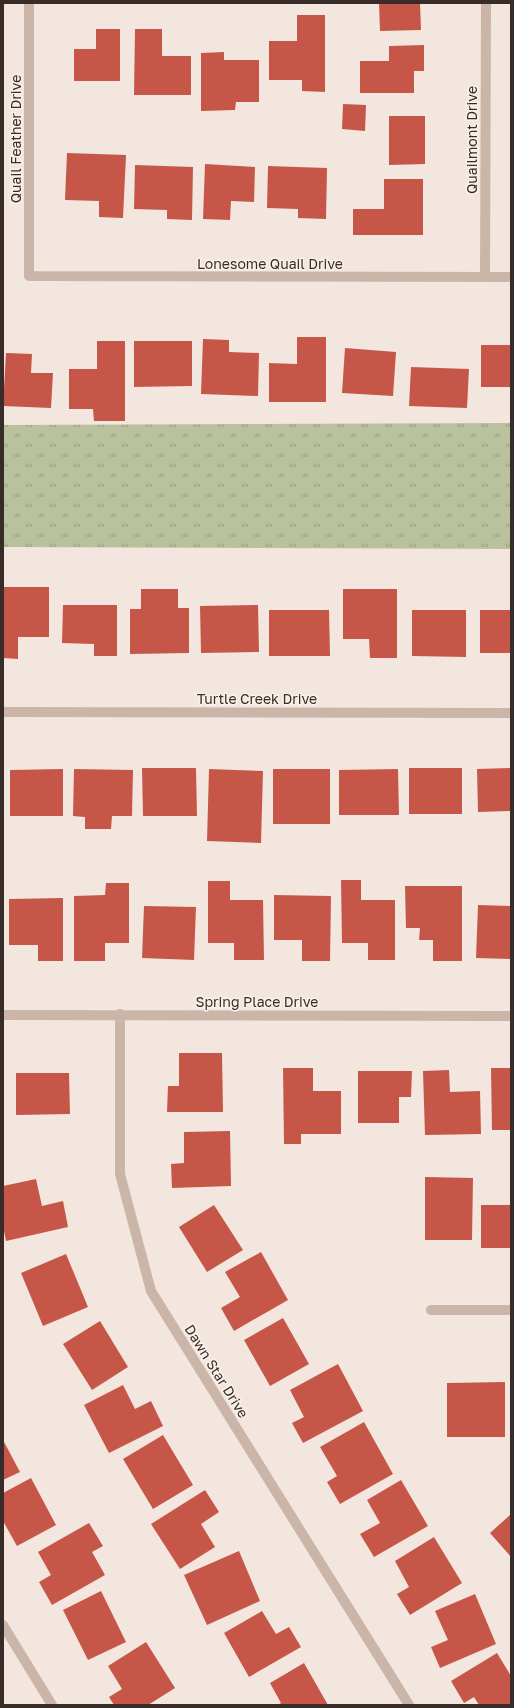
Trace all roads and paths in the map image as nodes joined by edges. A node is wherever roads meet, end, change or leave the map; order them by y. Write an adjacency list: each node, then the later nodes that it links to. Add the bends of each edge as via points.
1 (29, 3): 3 (street, Quail Feather Drive)
2 (486, 3): 4 (street, Quailmont Drive)
3 (29, 276): 4 (street, Lonesome Quail Drive)
4 (485, 277): 5 (street, Lonesome Quail Drive)
5 (511, 277)
6 (3, 712): 7 (street, Turtle Creek Drive)
7 (511, 713)
8 (120, 1014): 9 (street, Spring Place Drive); 10 (street, Spring Place Drive); 15 (street, Dawn Star Drive, via 120,1174 151,1291)
9 (3, 1015)
10 (511, 1016)
11 (431, 1310): 12 (street)
12 (511, 1310)
13 (3, 1625): 14 (street)
14 (52, 1705)
15 (409, 1705)

